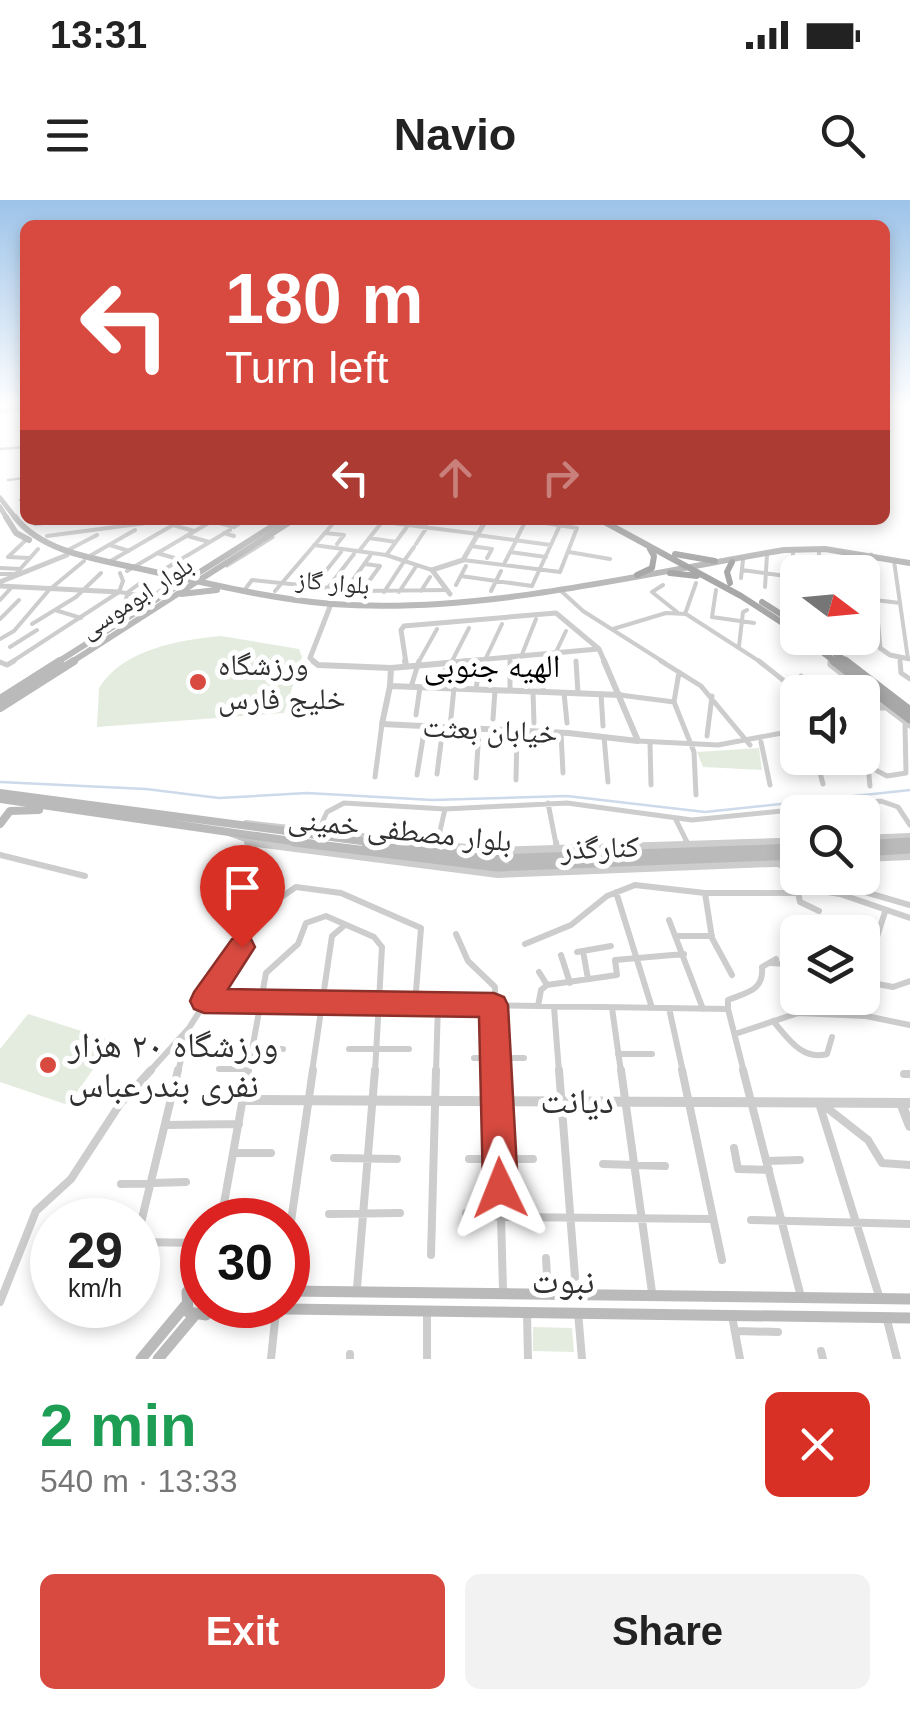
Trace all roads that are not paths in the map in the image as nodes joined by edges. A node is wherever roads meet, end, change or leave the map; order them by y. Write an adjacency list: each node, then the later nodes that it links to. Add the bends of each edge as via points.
1 (20, 479): 2 (street)
2 (8, 480)
3 (0, 498): 55 (main road, via 22,530)
4 (1, 509): 37 (main road)
5 (62, 525): 28 (street)
6 (111, 525): 32 (street)
7 (167, 525): 51 (street)
8 (179, 525): 27 (street)
9 (204, 525): 27 (street)
10 (220, 525): 26 (street)
11 (237, 525): 26 (street)
12 (283, 525): 89 (main road, بلوار ابوموسی)
13 (284, 525): 39 (main road, بلوار ابوموسی)
14 (286, 525): 35 (street)
15 (331, 525): 29 (street)
16 (380, 525): 36 (street)
17 (408, 525): 41 (street)
18 (420, 525): 24 (street)
19 (483, 525): 31 (street)
20 (524, 525): 42 (street)
21 (560, 525): 44 (street); 58 (street, via 578,529)
22 (610, 525): 48 (main road)
23 (620, 525): 61 (main road)
24 (427, 527): 31 (street); 79 (street)
25 (135, 530): 45 (street)
26 (229, 530): 34 (street); 40 (street)
27 (194, 531): 33 (street)
28 (61, 532)
29 (325, 532): 43 (street, via 344,536); 46 (street)
30 (98, 534): 55 (street)
31 (478, 535): 42 (street); 47 (street)
32 (47, 536)
33 (186, 536): 40 (street); 59 (street)
34 (234, 536)
35 (270, 538): 39 (main road); 85 (street)
36 (369, 538): 41 (street); 60 (street)
37 (26, 539): 55 (main road); 70 (street, via 8,557)
38 (498, 540): 50 (street)
39 (260, 541): 85 (main road, بلوار ابوموسی)
40 (210, 542): 75 (street)
41 (396, 542): 63 (street)
42 (515, 542): 44 (street); 57 (street)
43 (337, 544)
44 (551, 544): 69 (street)
45 (110, 545): 51 (street); 74 (street)
46 (314, 545): 60 (street); 108 (street)
47 (471, 546): 50 (street); 83 (street)
48 (649, 547): 86 (main road); 99 (main road, via 654,562)
49 (38, 549): 70 (street)
50 (492, 549): 71 (street)
51 (129, 550): 78 (street)
52 (793, 550): 53 (main road); 64 (main road); 65 (street); 77 (main road)
53 (819, 550): 54 (main road); 66 (street)
54 (843, 551): 62 (main road); 67 (street)
55 (68, 552): 74 (main road); 94 (street)
56 (340, 552): 115 (street)
57 (510, 552): 69 (street); 80 (street)
58 (569, 552): 72 (street); 93 (street, via 560,572)
59 (157, 553): 75 (street); 88 (street)
60 (356, 553): 63 (street); 120 (street)
61 (675, 554): 77 (main road); 86 (main road)
62 (871, 554): 73 (main road)
63 (386, 555): 79 (street)
64 (767, 555): 76 (main road); 98 (street)
65 (793, 555)
66 (819, 555)
67 (843, 555)
68 (370, 556): 84 (street)
69 (546, 557): 93 (street)
70 (30, 558): 94 (street)
71 (487, 558)
72 (610, 558)
73 (894, 558): 82 (main road); 139 (street)
74 (86, 559): 78 (main road); 88 (main road); 121 (street)
75 (180, 560): 106 (street)
76 (743, 560): 81 (main road); 90 (street)
77 (715, 561): 86 (main road)
78 (108, 562): 88 (main road)
79 (404, 562): 97 (street); 131 (street)
80 (505, 562)
81 (732, 562): 86 (main road); 110 (main road)
82 (910, 562)
83 (465, 563): 93 (street); 97 (street); 100 (street)
84 (365, 564): 118 (street, via 380,566); 122 (street)
85 (220, 567): 107 (main road, بلوار ابوموسی); 116 (main road)
86 (694, 567): 96 (main road, بلوار گاز); 99 (main road, بلوار گاز); 103 (main road); 110 (main road)
87 (415, 568): 132 (street)
88 (126, 570): 106 (main road, بلوار گاز); 129 (street)
89 (204, 570): 106 (main road); 107 (main road, بلوار ابوموسی)
90 (742, 570): 98 (street); 102 (street)
91 (0, 571): 94 (street)
92 (501, 571): 104 (street)
93 (540, 571): 104 (street, via 532,586)
94 (17, 573): 111 (street)
95 (101, 573): 126 (street)
96 (670, 573): 103 (main road); 124 (main road, بلوار گاز)
97 (431, 574): 128 (street); 133 (street)
98 (766, 574): 101 (street); 119 (street)
99 (637, 575): 124 (main road, بلوار گاز)
100 (461, 576): 104 (street); 112 (street)
101 (780, 576)
102 (742, 578)
103 (712, 579): 155 (main road)
104 (496, 580): 123 (street)
105 (143, 581): 130 (street)
106 (166, 581): 107 (main road, بلوار ابوموسی); 107 (main road, بلوار گاز); 130 (street, via 151,598); 207 (main road, بلوار ابوموسی)
107 (191, 582): 116 (main road, بلوار گاز); 134 (main road, بلوار ابوموسی)
108 (282, 583): 115 (street); 117 (street, via 252,580); 127 (street)
109 (696, 583): 146 (street)
110 (730, 583): 147 (main road)
111 (0, 584): 114 (street)
112 (456, 585)
113 (663, 585): 144 (street, via 652,592)
114 (12, 587): 121 (street); 135 (street)
115 (313, 587): 120 (street)
116 (220, 588): 134 (main road); 141 (main road, بلوار گاز)
117 (246, 588)
118 (364, 588)
119 (765, 588)
120 (327, 589): 122 (street)
121 (49, 590): 126 (street); 162 (street)
122 (344, 590): 131 (street)
123 (491, 590)
124 (560, 590): 138 (main road, بلوار گاز); 141 (main road, بلوار گاز, via 455,606); 161 (street)
125 (716, 590): 150 (street)
126 (78, 591): 129 (street); 142 (street)
127 (275, 591)
128 (421, 591): 132 (street); 133 (street)
129 (119, 592): 130 (street); 149 (street)
130 (128, 592): 145 (street, via 121,615)
131 (384, 592): 132 (street)
132 (399, 592)
133 (448, 592): 138 (street); 140 (street)
134 (177, 594): 209 (main road, بلوار ابوموسی)
135 (0, 600)
136 (19, 600): 152 (street)
137 (880, 601): 139 (street)
138 (472, 602): 140 (main road, بلوار گاز)
139 (900, 603): 148 (street)
140 (439, 604): 141 (main road, بلوار گاز)
141 (330, 606): 186 (street, via 311,660)
142 (55, 610): 149 (street); 165 (street)
143 (747, 610): 154 (street)
144 (677, 612): 146 (street); 161 (street)
145 (109, 614)
146 (684, 614): 159 (street)
147 (780, 614)
148 (902, 616): 151 (street); 178 (street)
149 (81, 618): 181 (street, via 8,664)
150 (712, 618): 154 (street); 159 (street)
151 (910, 618)
152 (0, 619)
153 (536, 619): 174 (street)
154 (742, 621): 156 (street); 167 (street)
155 (780, 622)
156 (754, 623)
157 (502, 624): 179 (street)
158 (468, 628): 183 (street)
159 (710, 628): 167 (street)
160 (437, 629): 184 (street)
161 (611, 630): 189 (street)
162 (14, 631): 164 (street); 166 (street)
163 (566, 631): 171 (street)
164 (9, 638): 165 (street); 166 (street)
165 (22, 640): 168 (street)
166 (0, 643)
167 (739, 646): 190 (street)
168 (10, 647)
169 (880, 648): 177 (street)
170 (599, 649): 171 (street); 185 (street, via 560,616 540,612 404,626); 205 (street)
171 (555, 654): 174 (street)
172 (827, 655): 175 (main road)
173 (837, 655): 212 (main road)
174 (521, 657): 176 (street)
175 (830, 657): 211 (street, via 830,665); 215 (main road)
176 (510, 658): 179 (street); 199 (street)
177 (900, 658): 178 (street); 191 (street, via 901,672)
178 (909, 659)
179 (485, 660): 183 (street)
180 (576, 660): 203 (street)
181 (0, 662)
182 (542, 662): 201 (street)
183 (451, 663): 184 (street)
184 (417, 665): 185 (street); 193 (street)
185 (406, 666): 186 (street)
186 (390, 668): 192 (street, خیابان بعثت)
187 (479, 669): 197 (street)
188 (445, 670): 195 (street)
189 (679, 671): 206 (street); 208 (street)
190 (780, 678)
191 (910, 679)
192 (390, 686): 193 (street); 216 (street, خیابان بعثت)
193 (411, 687): 194 (street)
194 (420, 687): 195 (street); 213 (street)
195 (442, 688): 196 (street)
196 (454, 688): 197 (street); 221 (street)
197 (476, 689): 198 (street)
198 (495, 690): 199 (street); 214 (street)
199 (510, 691): 200 (street)
200 (533, 692): 201 (street); 217 (street)
201 (542, 692): 202 (street)
202 (564, 693): 203 (street); 218 (street)
203 (578, 693): 204 (street)
204 (601, 694): 205 (street); 220 (street)
205 (620, 695): 208 (street); 228 (street)
206 (712, 696): 225 (street); 231 (street)
207 (0, 699)
208 (674, 702): 232 (street)
209 (0, 708)
210 (880, 708): 211 (street)
211 (884, 708): 215 (street)
212 (910, 710)
213 (416, 715)
214 (493, 719)
215 (908, 723): 233 (street, via 906,773)
216 (382, 724): 219 (street, خیابان بعثت); 239 (street)
217 (534, 724)
218 (567, 724)
219 (426, 726): 221 (street, خیابان بعثت); 236 (street)
220 (603, 726)
221 (447, 727): 222 (street, خیابان بعثت); 234 (street)
222 (479, 729): 223 (street, خیابان بعثت); 240 (street)
223 (517, 731): 224 (street, خیابان بعثت); 241 (street)
224 (561, 733): 227 (street, خیابان بعثت); 235 (street)
225 (707, 736)
226 (780, 736): 229 (street)
227 (604, 737): 228 (street, خیابان بعثت); 242 (street)
228 (638, 741): 230 (street)
229 (761, 742): 231 (street); 245 (street)
230 (650, 743): 232 (street); 244 (street)
231 (750, 744): 232 (street)
232 (692, 748): 247 (street)
233 (880, 772)
234 (438, 774)
235 (563, 774)
236 (417, 775)
237 (821, 775): 243 (street)
238 (869, 775): 246 (street)
239 (375, 777)
240 (476, 778)
241 (516, 780)
242 (608, 782)
243 (823, 784)
244 (650, 785)
245 (770, 785)
246 (870, 786)
247 (696, 794)
248 (0, 796): 251 (main road, بلوار مصطفی خمینی); 254 (main road, بلوار مصطفی خمینی)
249 (548, 803): 250 (street); 252 (street); 262 (street)
250 (445, 809): 257 (street, via 338,804); 258 (street)
251 (65, 810): 253 (main road, via 17,810); 254 (main road, بلوار مصطفی خمینی)
252 (676, 818): 255 (street, via 735,818 872,800 898,807); 259 (street)
253 (1, 819)
254 (165, 820): 256 (main road, بلوار مصطفی خمینی)
255 (910, 825)
256 (227, 829): 257 (street, کنارگذر, via 257,822); 264 (main road, بلوار مصطفی خمینی, via 496,867); 267 (street, کنارگذر, via 251,843 498,874)
257 (318, 831): 258 (street, کنارگذر)
258 (437, 845): 262 (street, کنارگذر)
259 (688, 845): 262 (street, کنارگذر); 263 (street, کنارگذر)
260 (910, 846): 261 (main road)
261 (880, 847)
262 (558, 850)
263 (780, 850)
264 (780, 852)
265 (0, 855): 269 (street)
266 (780, 860): 267 (street, کنارگذر)
267 (774, 863): 268 (street)
268 (780, 865)
269 (85, 876)
270 (616, 892): 271 (street, via 636,885); 286 (street, via 571,925); 291 (street)
271 (704, 893): 272 (street); 285 (street)
272 (780, 893)
273 (797, 895): 277 (street)
274 (837, 895): 278 (street)
275 (876, 895): 276 (street)
276 (910, 905)
277 (819, 911)
278 (884, 912): 279 (street); 282 (street)
279 (910, 918)
280 (670, 920): 284 (street)
281 (345, 925): 302 (street, via 326,916 306,922 298,944 266,973); 303 (street, via 332,936); 304 (street, via 382,947)
282 (880, 926)
283 (456, 934): 307 (street, via 468,961 493,981)
284 (676, 936): 285 (street); 288 (street)
285 (712, 936): 295 (street)
286 (526, 944)
287 (611, 946): 296 (street, via 580,951)
288 (684, 954): 291 (street); 313 (street)
289 (561, 955): 298 (street)
290 (776, 959): 292 (street)
291 (636, 960): 296 (street, via 615,960 617,975); 311 (street)
292 (767, 962): 293 (street); 314 (street, via 762,984 732,997)
293 (780, 966)
294 (539, 972): 300 (street)
295 (732, 975)
296 (588, 979): 298 (street)
297 (910, 981): 299 (street)
298 (570, 984): 300 (street)
299 (880, 984)
300 (547, 986): 308 (street)
301 (204, 1001): 302 (street); 305 (street, via 264,909 298,887 380,904 422,928); 319 (street)
302 (261, 1001): 303 (street); 323 (street)
303 (322, 1002): 304 (street); 335 (street)
304 (379, 1003): 305 (street); 326 (street)
305 (415, 1004): 306 (street)
306 (438, 1004): 307 (street); 337 (street)
307 (494, 1005): 308 (street); 330 (street)
308 (538, 1006): 309 (street)
309 (554, 1006): 310 (street); 339 (street)
310 (612, 1008): 311 (street); 327 (street)
311 (652, 1008): 312 (street)
312 (670, 1008): 313 (street); 341 (street)
313 (703, 1008): 314 (street)
314 (728, 1009): 320 (street)
315 (792, 1015): 317 (street)
316 (843, 1015): 318 (street)
317 (772, 1021): 320 (street); 321 (street, via 816,1057 827,1054)
318 (910, 1024)
319 (188, 1028): 346 (street); 393 (street, via 120,1104 71,1179 36,1211)
320 (735, 1034): 342 (street)
321 (832, 1037)
322 (409, 1048): 326 (street)
323 (253, 1049): 324 (street); 332 (street)
324 (284, 1049)
325 (349, 1049): 326 (street)
326 (376, 1049): 336 (street)
327 (618, 1054): 328 (street); 340 (street)
328 (652, 1054)
329 (474, 1058): 330 (street)
330 (496, 1058): 331 (street); 338 (street)
331 (524, 1058)
332 (249, 1069): 333 (street); 334 (street)
333 (219, 1070)
334 (244, 1100): 335 (street, دیانت); 345 (street)
335 (308, 1100): 336 (street, دیانت); 368 (street)
336 (371, 1100): 337 (street, دیانت); 352 (street)
337 (435, 1101): 338 (street, دیانت); 381 (street)
338 (498, 1101): 339 (street, دیانت); 353 (street)
339 (561, 1101): 340 (street, دیانت); 374 (street)
340 (625, 1102): 341 (street, دیانت); 361 (street)
341 (688, 1102): 342 (street, دیانت); 376 (street)
342 (752, 1102): 343 (street, دیانت); 360 (street)
343 (819, 1102): 344 (street, دیانت); 359 (street, via 868,1140 882,1162); 379 (street)
344 (906, 1103): 347 (street)
345 (240, 1124): 346 (street); 349 (street)
346 (166, 1125): 364 (street)
347 (910, 1126)
348 (734, 1148): 360 (street, via 738,1168)
349 (234, 1153): 350 (street); 367 (street)
350 (272, 1153)
351 (334, 1158): 352 (street)
352 (367, 1158): 354 (street); 372 (street)
353 (500, 1158): 355 (street); 356 (street); 373 (street)
354 (396, 1159)
355 (470, 1159)
356 (534, 1159)
357 (800, 1160): 360 (street)
358 (603, 1164): 361 (street)
359 (910, 1164)
360 (768, 1165): 378 (street)
361 (635, 1166): 362 (street); 375 (street)
362 (665, 1166)
363 (186, 1182): 364 (street)
364 (151, 1183): 365 (street); 366 (street)
365 (121, 1184)
366 (148, 1198)
367 (225, 1198)
368 (294, 1198)
369 (400, 1213): 372 (street)
370 (466, 1213): 373 (street)
371 (329, 1214): 372 (street)
372 (363, 1214): 386 (street)
373 (501, 1217): 374 (street); 387 (street)
374 (569, 1218): 375 (street); 384 (street)
375 (643, 1218): 376 (street); 389 (street)
376 (714, 1219): 383 (street)
377 (751, 1220): 378 (street)
378 (781, 1220): 379 (street); 390 (street)
379 (857, 1223): 380 (street); 391 (street)
380 (910, 1224)
381 (431, 1255)
382 (546, 1258): 388 (street)
383 (722, 1260)
384 (576, 1277)
385 (310, 1291): 386 (main road, نبوت)
386 (357, 1291): 387 (main road, نبوت); 395 (main road)
387 (504, 1293): 388 (main road, نبوت)
388 (548, 1294): 389 (main road, نبوت)
389 (652, 1296): 390 (main road, نبوت); 399 (main road)
390 (801, 1298): 391 (main road, نبوت)
391 (880, 1299): 392 (main road, نبوت); 401 (main road)
392 (910, 1299)
393 (0, 1302)
394 (310, 1308): 395 (main road, نبوت)
395 (356, 1308): 396 (main road, نبوت)
396 (426, 1310): 397 (main road, نبوت); 411 (street)
397 (526, 1311): 398 (main road, نبوت); 412 (street)
398 (578, 1311): 399 (main road, نبوت); 413 (street)
399 (654, 1311): 400 (main road, نبوت)
400 (732, 1313): 401 (main road, نبوت); 406 (street)
401 (886, 1317): 402 (main road, نبوت); 415 (street)
402 (910, 1318)
403 (180, 1321): 408 (main road)
404 (180, 1326): 409 (main road)
405 (274, 1328): 410 (street)
406 (735, 1331): 407 (street); 414 (street)
407 (778, 1332)
408 (141, 1359)
409 (158, 1359)
410 (270, 1359)
411 (427, 1359)
412 (528, 1359)
413 (582, 1359)
414 (740, 1359)
415 (897, 1359)

